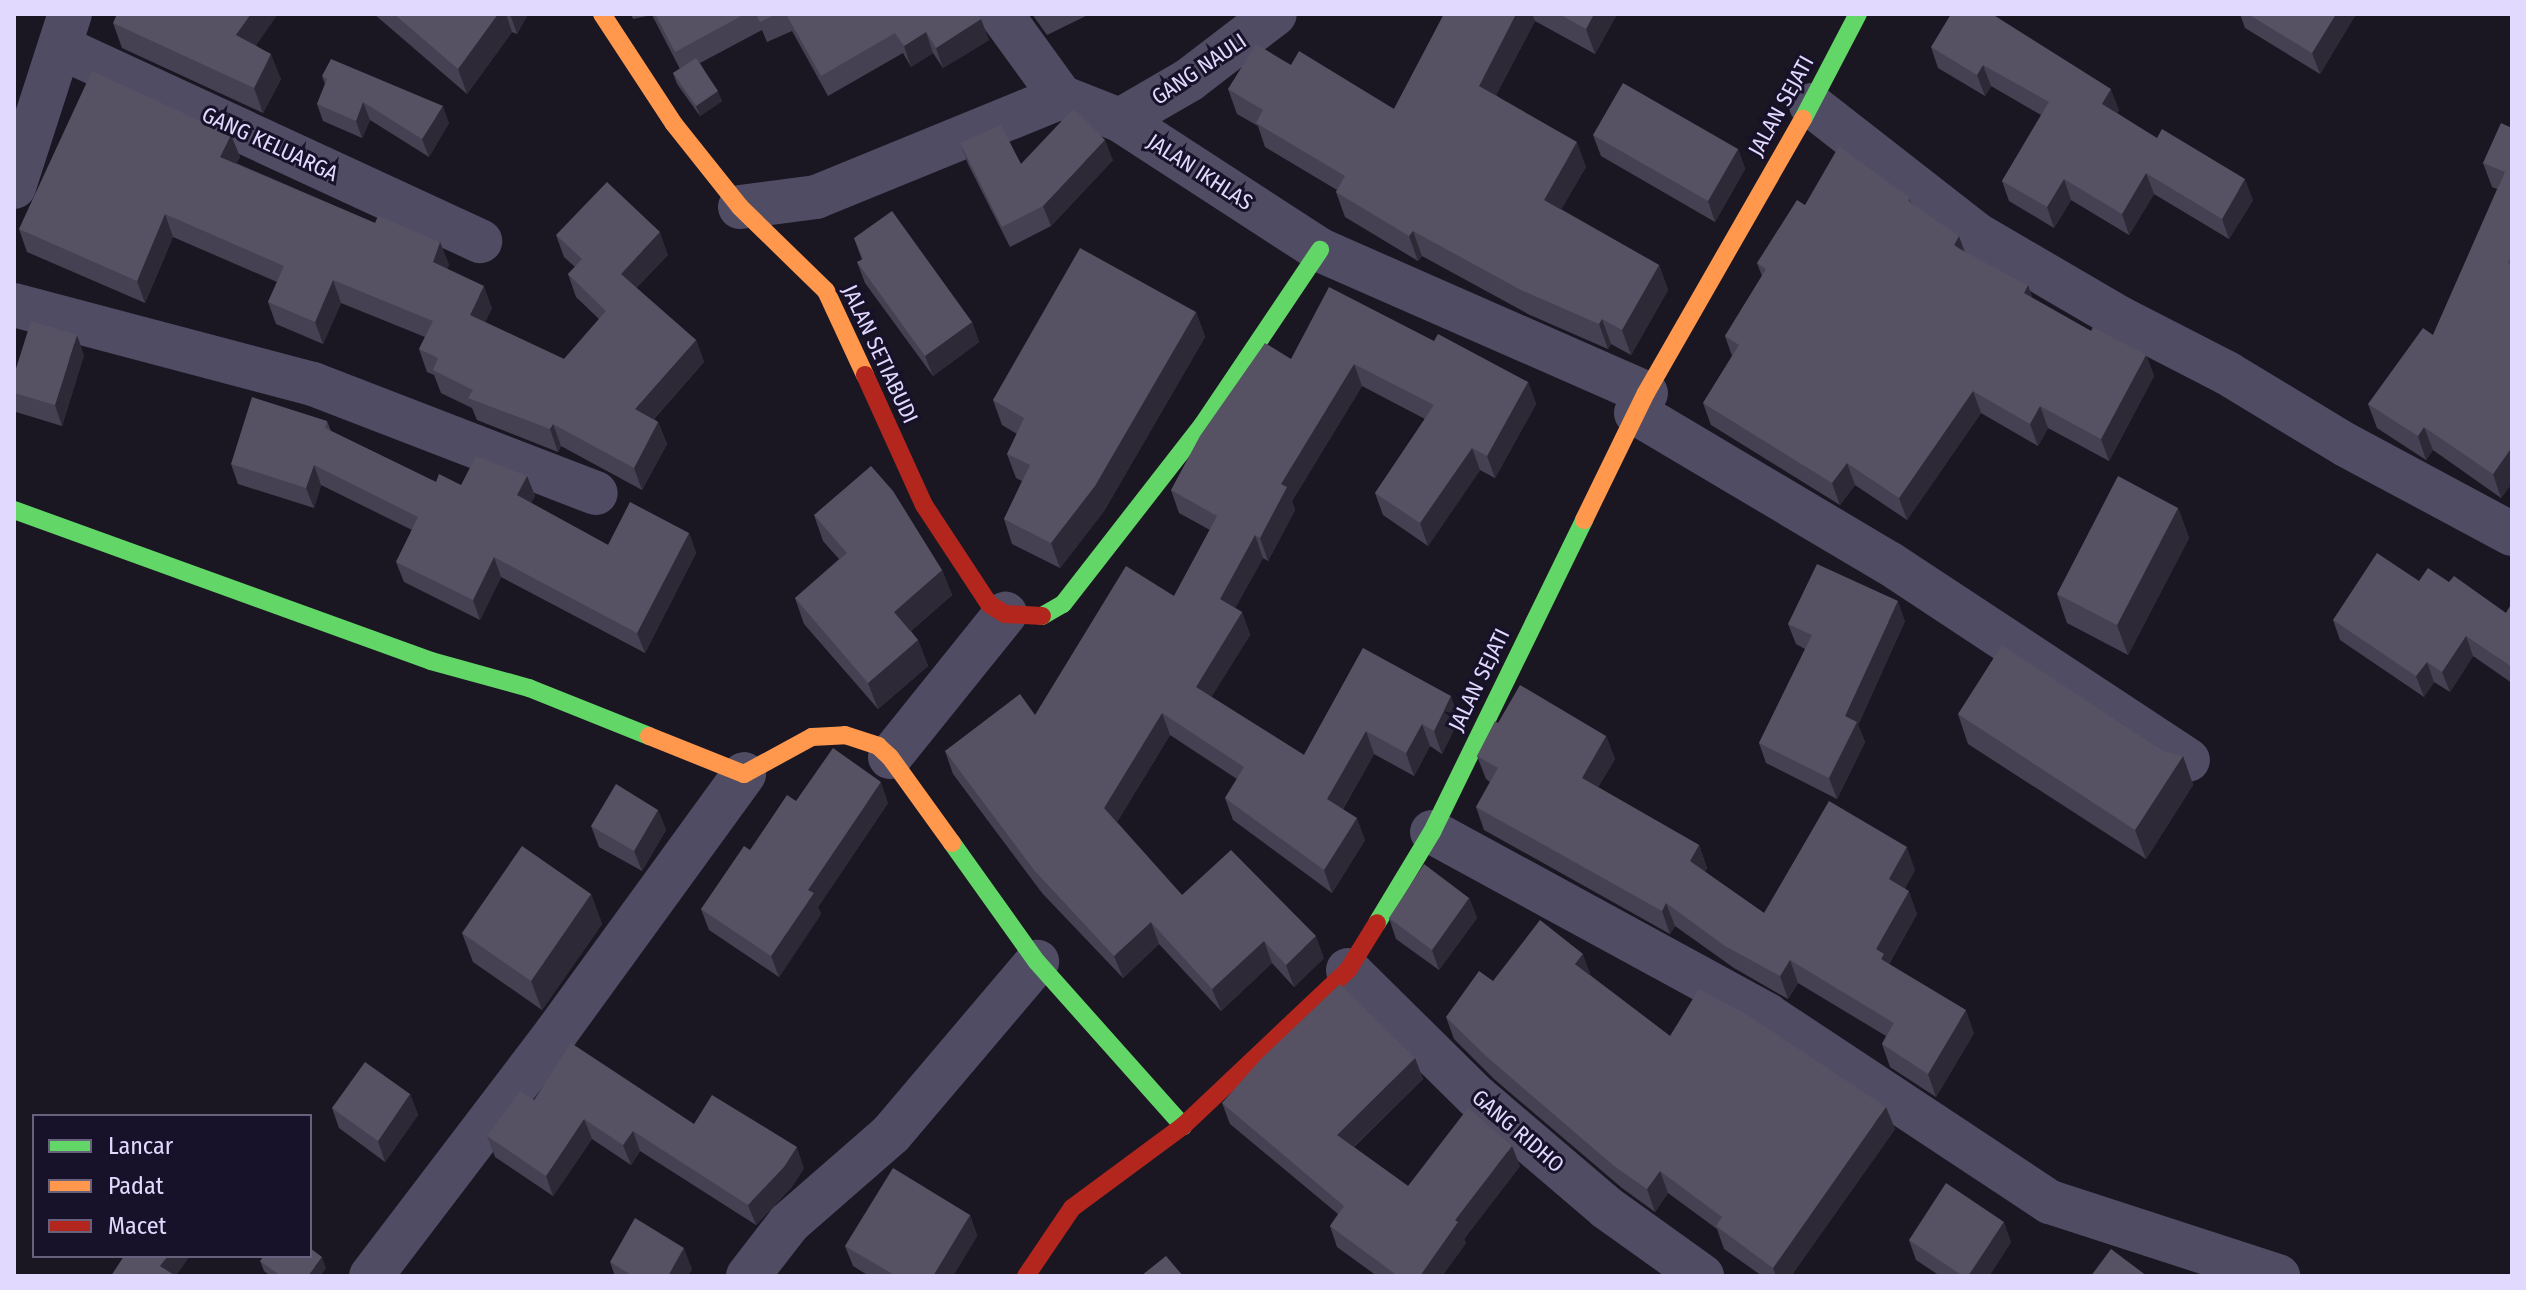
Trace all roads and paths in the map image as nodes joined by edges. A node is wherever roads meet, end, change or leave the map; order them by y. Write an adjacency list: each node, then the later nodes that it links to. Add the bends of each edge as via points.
1 (602, 14): 10 (street, JALAN SETIABUDI, via 674,124)
2 (1001, 14): 6 (street)
3 (1275, 14): 8 (street, GANG NAULI, via 1189,80)
4 (1858, 14): 7 (street, JALAN SEJATI)
5 (65, 31): 9 (street); 11 (street, GANG KELUARGA)
6 (1061, 97): 8 (street, JALAN IKHLAS); 10 (street, via 816,197)
7 (1811, 105): 14 (street, JALAN SEJATI); 17 (street, via 1976,234)
8 (1120, 120): 12 (street, JALAN IKHLAS)
9 (14, 187)
10 (740, 207): 18 (street, JALAN SETIABUDI, via 826,291 924,505 974,584)
11 (480, 241)
12 (1320, 250): 14 (street, JALAN IKHLAS); 18 (street, via 1203,424 1063,604 1038,618)
13 (14, 305): 15 (street, via 313,384)
14 (1641, 403): 20 (street, JALAN IKHLAS); 22 (street, JALAN SEJATI)
15 (596, 493)
16 (14, 510): 21 (street, via 431,661 529,688)
17 (2512, 534)
18 (1005, 614): 19 (street)
19 (890, 757): 21 (street, via 861,738 829,734 797,744); 23 (street)
20 (2188, 760)
21 (744, 774): 26 (street)
22 (1432, 832): 24 (street, JALAN SEJATI); 30 (street, via 1767,1015 2050,1202)
23 (1037, 962): 25 (street); 27 (street, via 891,1134 789,1223)
24 (1348, 970): 25 (street, JALAN SEJATI); 29 (street, GANG RIDHO, via 1489,1107 1607,1208)
25 (1183, 1126): 28 (street, JALAN SEJATI, via 1072,1208)
26 (371, 1276)
27 (748, 1276)
28 (1026, 1276)
29 (1702, 1276)
30 (2278, 1276)

